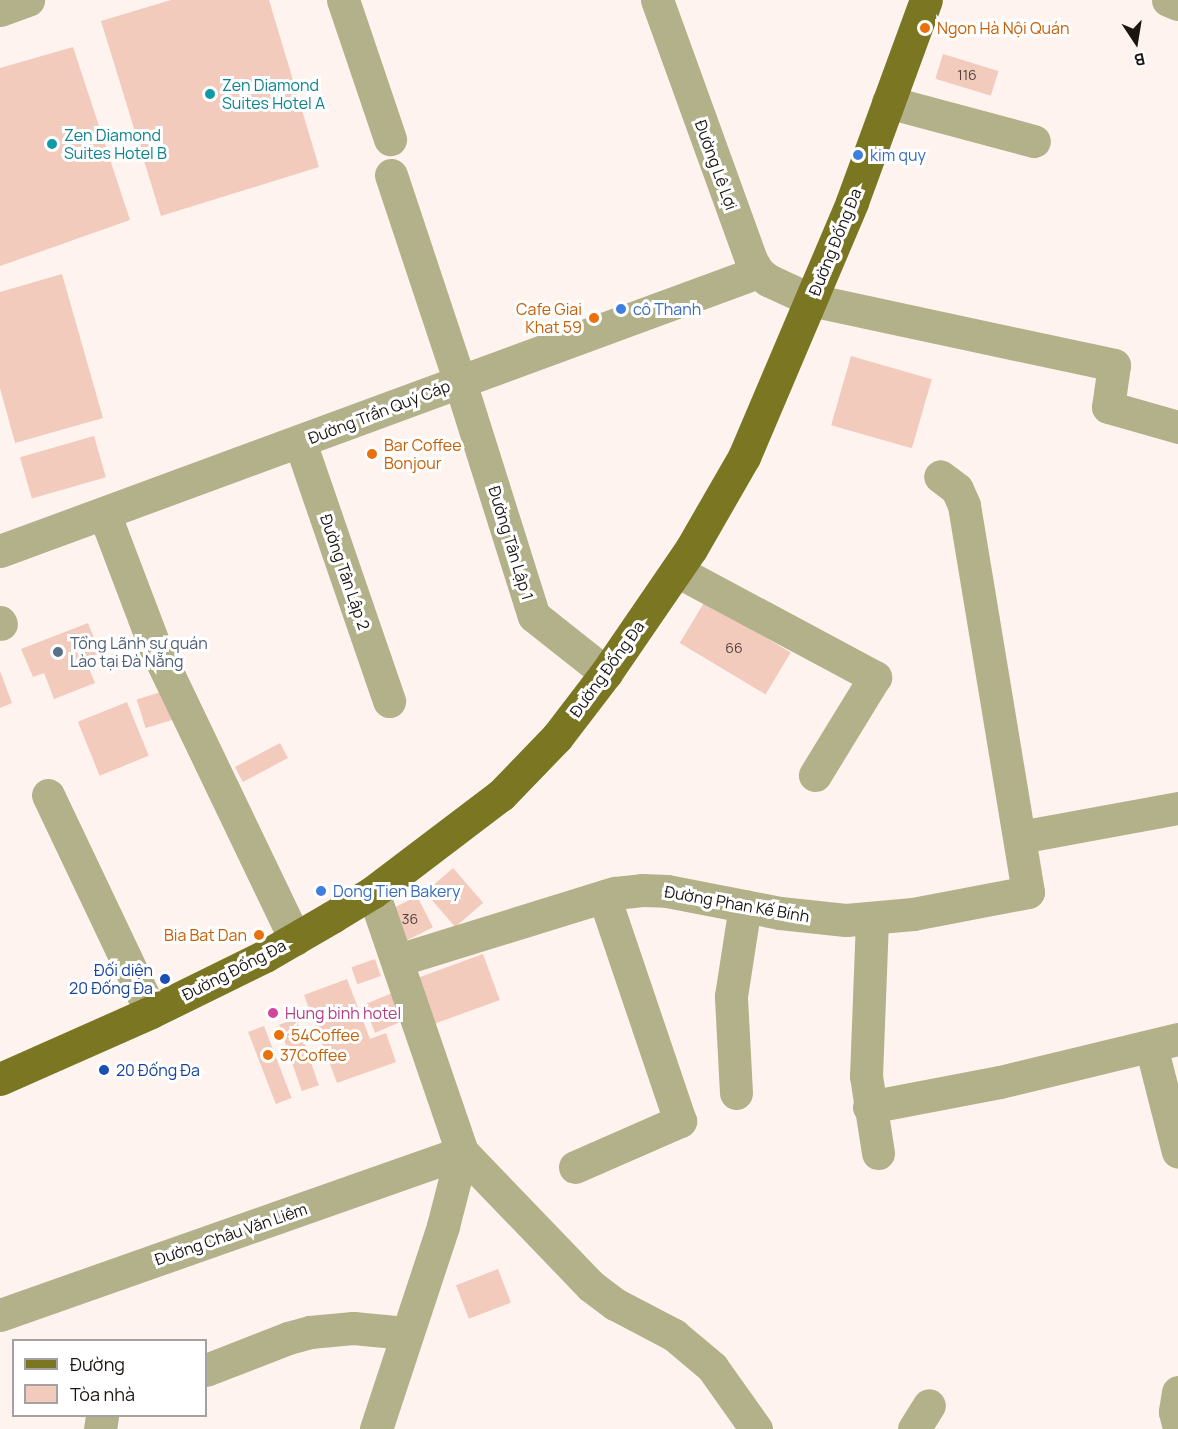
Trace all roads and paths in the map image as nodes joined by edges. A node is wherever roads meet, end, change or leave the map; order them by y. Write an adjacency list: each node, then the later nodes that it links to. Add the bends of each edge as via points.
1 (28, 0): 7 (street)
2 (343, 0): 9 (street)
3 (657, 0): 12 (street, Đường Lê Lợi, via 750,260)
4 (926, 0): 8 (main road, Đường Đống Đa)
5 (1168, 0): 6 (street)
6 (1178, 4)
7 (0, 10)
8 (888, 102): 10 (street); 13 (main road, Đường Đống Đa)
9 (390, 139)
10 (1034, 141)
11 (391, 175): 14 (street, Đường Tân Lập 1)
12 (758, 272): 13 (street); 14 (street, Đường Trần Quý Cáp)
13 (811, 300): 15 (street, via 1114,365 1108,407); 20 (main road, Đường Đống Đa, via 744,457)
14 (460, 382): 16 (street, Đường Trần Quý Cáp); 21 (street, Đường Tân Lập 1, via 534,616)
15 (1178, 427)
16 (300, 442): 18 (street, Đường Trần Quý Cáp); 22 (street, Đường Tân Lập 2)
17 (940, 476): 26 (street, Đường Phan Kế Bính, via 957,489 964,505)
18 (104, 513): 19 (street, Đường Trần Quý Cáp); 31 (street, via 154,646)
19 (0, 551)
20 (677, 570): 21 (main road, Đường Đống Đa); 23 (street, via 875,677)
21 (606, 673): 27 (main road, Đường Đống Đa, via 557,737 501,795)
22 (389, 701)
23 (815, 775)
24 (48, 795): 33 (street)
25 (1178, 808): 26 (street)
26 (1020, 837): 30 (street, Đường Phan Kế Bính, via 1028,892)
27 (373, 892): 31 (main road, Đường Đống Đa); 32 (street)
28 (604, 896): 29 (street, Đường Phan Kế Bính, via 667,891); 32 (street, Đường Phan Kế Bính); 41 (street, via 680,1121)
29 (745, 906): 30 (street, Đường Phan Kế Bính, via 818,918); 36 (street, via 731,996)
30 (872, 920): 37 (street, via 866,1076)
31 (295, 939): 33 (main road, Đường Đống Đa)
32 (398, 960): 38 (street)
33 (151, 1012): 35 (main road, Đường Đống Đa)
34 (1164, 1043): 37 (street, via 1000,1082); 39 (street)
35 (0, 1079)
36 (736, 1093)
37 (869, 1107): 40 (street)
38 (462, 1152): 42 (street, Đường Châu Văn Liêm); 43 (street, via 443,1226); 48 (street, via 591,1286 615,1304 674,1335 712,1367)
39 (1178, 1152)
40 (878, 1153)
41 (575, 1167)
42 (0, 1315)
43 (406, 1333): 44 (street, via 353,1328 310,1332); 47 (street)
44 (207, 1370)
45 (1178, 1392): 46 (street)
46 (1178, 1424)
47 (376, 1429)
48 (756, 1429)

